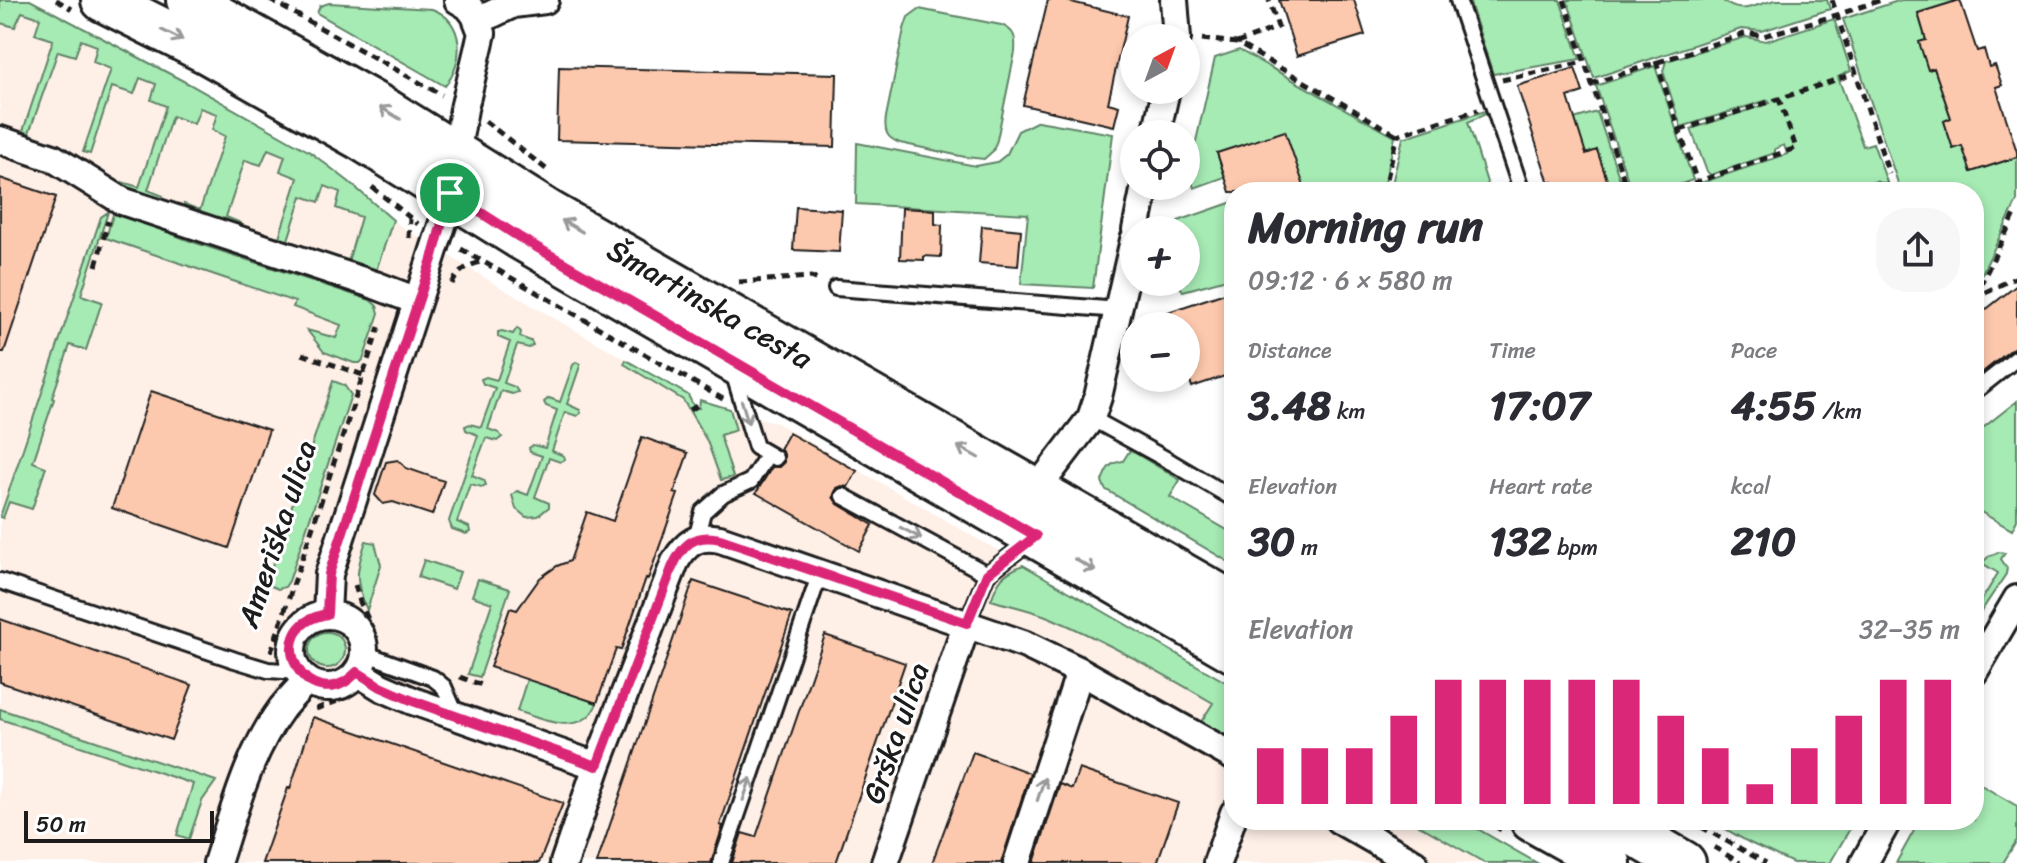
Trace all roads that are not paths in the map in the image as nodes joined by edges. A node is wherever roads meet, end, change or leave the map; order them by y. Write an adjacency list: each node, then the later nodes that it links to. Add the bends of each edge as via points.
1 (103, 0): 10 (main road, Šmartinska cesta, one-way to 10, via 360,138)
2 (188, 0): 10 (main road, Šmartinska cesta, one-way to 2, via 387,111)
3 (458, 0): 7 (street)
4 (545, 0): 7 (street, via 513,4)
5 (1174, 0): 8 (street)
6 (1458, 0): 11 (lane)
7 (478, 21): 10 (street, Ameriška ulica, via 482,33)
8 (1176, 24)
9 (0, 140): 14 (street, via 53,158 115,197 169,218)
10 (453, 173): 14 (street, Ameriška ulica); 16 (main road, Šmartinska cesta, via 519,237); 20 (main road, Šmartinska cesta, one-way to 10, via 550,213)
11 (1519, 182)
12 (836, 288): 15 (lane)
13 (1122, 296): 15 (street)
14 (417, 301): 30 (street, Ameriška ulica, via 329,574)
15 (1119, 310): 19 (street)
16 (727, 357): 23 (main road, Šmartinska cesta); 24 (lane, one-way to 24, via 756,447 771,456 751,481 723,494 703,512)
17 (2017, 358): 18 (lane)
18 (1984, 384)
19 (1091, 418): 20 (street); 21 (lane)
20 (1036, 490): 28 (main road, Šmartinska cesta)
21 (1224, 493)
22 (843, 496): 26 (lane, one-way to 26)
23 (1036, 536): 26 (lane); 32 (main road, Šmartinska cesta, one-way to 32)
24 (696, 539): 25 (street, via 720,539); 38 (street, via 675,562)
25 (820, 573): 31 (street); 46 (lane, one-way to 25)
26 (987, 574): 31 (lane)
27 (0, 581): 36 (lane, via 206,651)
28 (1224, 598)
29 (2017, 599): 33 (street)
30 (327, 614): 34 (street, via 352,624); 36 (street, via 308,621 292,642)
31 (967, 623): 35 (street); 47 (street, Grška ulica)
32 (1224, 645)
33 (1984, 655)
34 (368, 666): 36 (street, via 340,686 320,686); 38 (street, via 413,701)
35 (1080, 671): 37 (street); 48 (street, one-way to 35)
36 (303, 676): 44 (street, via 261,744)
37 (1224, 751)
38 (597, 766): 45 (street)
39 (1228, 830): 49 (street)
40 (1356, 830): 50 (street)
41 (1550, 830): 51 (main road)
42 (1627, 830): 52 (main road)
43 (1882, 830): 53 (street)
44 (217, 863)
45 (564, 863)
46 (721, 863)
47 (885, 863)
48 (1017, 863)
49 (1217, 863)
50 (1413, 863)
51 (1609, 863)
52 (1684, 863)
53 (1864, 863)

